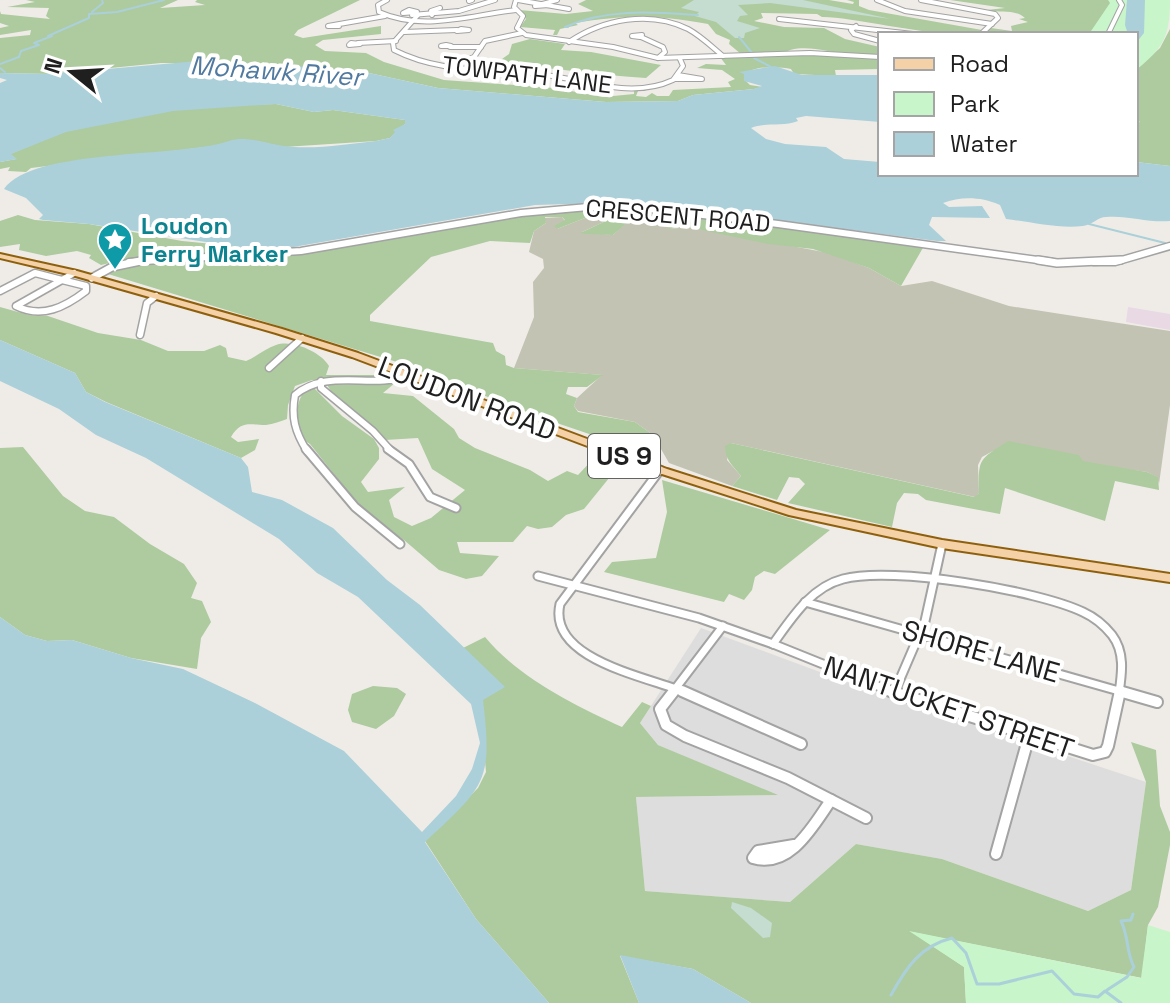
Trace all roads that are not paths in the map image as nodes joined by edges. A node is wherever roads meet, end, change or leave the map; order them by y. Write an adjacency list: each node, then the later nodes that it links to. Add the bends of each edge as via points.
1 (387, 0): 15 (street, via 377,9)
2 (495, 0): 14 (street)
3 (517, 0): 8 (street); 11 (street)
4 (557, 0): 8 (street)
5 (877, 0): 18 (street, via 905,11)
6 (921, 0): 18 (street, via 991,12 998,16)
7 (1119, 0): 25 (street, via 1122,5)
8 (546, 2): 10 (street)
9 (440, 8): 14 (street)
10 (569, 9)
11 (516, 10): 17 (street); 26 (street, via 523,16 517,28)
12 (412, 15): 13 (street)
13 (418, 15): 14 (street); 17 (street)
14 (432, 15)
15 (385, 16): 17 (street); 19 (street)
16 (772, 19): 20 (street)
17 (414, 21): 22 (street)
18 (992, 24): 24 (street)
19 (339, 26)
20 (856, 26): 23 (street); 28 (street, via 854,34)
21 (457, 30): 22 (street)
22 (404, 32): 29 (street)
23 (899, 32)
24 (983, 32)
25 (1109, 32)
26 (522, 33): 31 (street); 33 (street, via 488,39)
27 (641, 37): 36 (street, via 663,47)
28 (878, 40)
29 (396, 41): 30 (street); 38 (street, TOWPATH LANE, via 392,45 398,53)
30 (358, 43)
31 (569, 43): 34 (street, via 594,26 652,21 684,27); 36 (street)
32 (450, 47): 33 (street)
33 (481, 47): 38 (street, via 468,60)
34 (723, 56): 35 (street); 37 (street)
35 (878, 57)
36 (658, 58): 37 (street)
37 (680, 59): 39 (street, via 683,66)
38 (447, 67): 39 (street, TOWPATH LANE, via 541,74 616,87 659,85)
39 (676, 77): 39 (street, TOWPATH LANE, via 702,79)
40 (1170, 246): 43 (street, CRESCENT ROAD, via 1128,260 1057,263 751,220 588,207 521,213 291,252 134,261)
41 (0, 256): 42 (main road, LOUDON ROAD / US 9)
42 (74, 273): 43 (main road, LOUDON ROAD / US 9); 44 (street)
43 (92, 278): 46 (main road, LOUDON ROAD / US 9)
44 (63, 279): 44 (street, via 17,304 18,308 45,313 86,291); 45 (street, via 33,273)
45 (0, 291)
46 (156, 296): 47 (street, via 147,303); 48 (main road, LOUDON ROAD / US 9)
47 (140, 335)
48 (302, 338): 49 (street); 50 (main road, LOUDON ROAD / US 9)
49 (269, 368)
50 (408, 376): 51 (street, via 389,382); 52 (main road, LOUDON ROAD / US 9)
51 (321, 381): 53 (street, via 336,403 409,464 430,497); 54 (street, via 295,395 298,437 362,516)
52 (660, 470): 55 (main road, LOUDON ROAD / US 9, via 793,513); 59 (street)
53 (456, 508)
54 (400, 544)
55 (942, 544): 57 (main road, LOUDON ROAD / US 9); 58 (street)
56 (538, 576): 59 (street, NANTUCKET STREET)
57 (1170, 578)
58 (937, 581): 60 (street, NANTUCKET STREET, via 878,574 846,577); 62 (street); 65 (street, NANTUCKET STREET, via 1051,601 1086,613 1118,642 1123,659)
59 (573, 586): 61 (street, NANTUCKET STREET); 64 (street, via 557,615 570,643)
60 (805, 602): 62 (street, SHORE LANE); 63 (street, NANTUCKET STREET)
61 (723, 626): 63 (street, NANTUCKET STREET); 64 (street)
62 (923, 634): 65 (street, SHORE LANE); 66 (street)
63 (772, 645): 66 (street, NANTUCKET STREET)
64 (674, 687): 69 (street); 70 (street, via 660,709 666,725)
65 (1118, 691): 67 (street, SHORE LANE); 68 (street, NANTUCKET STREET, via 1105,752 1082,753)
66 (894, 693): 68 (street, NANTUCKET STREET)
67 (1157, 702)
68 (1029, 736): 73 (street)
69 (801, 744)
70 (831, 800): 71 (street); 72 (street)
71 (866, 818)
72 (794, 845)
73 (996, 854)

